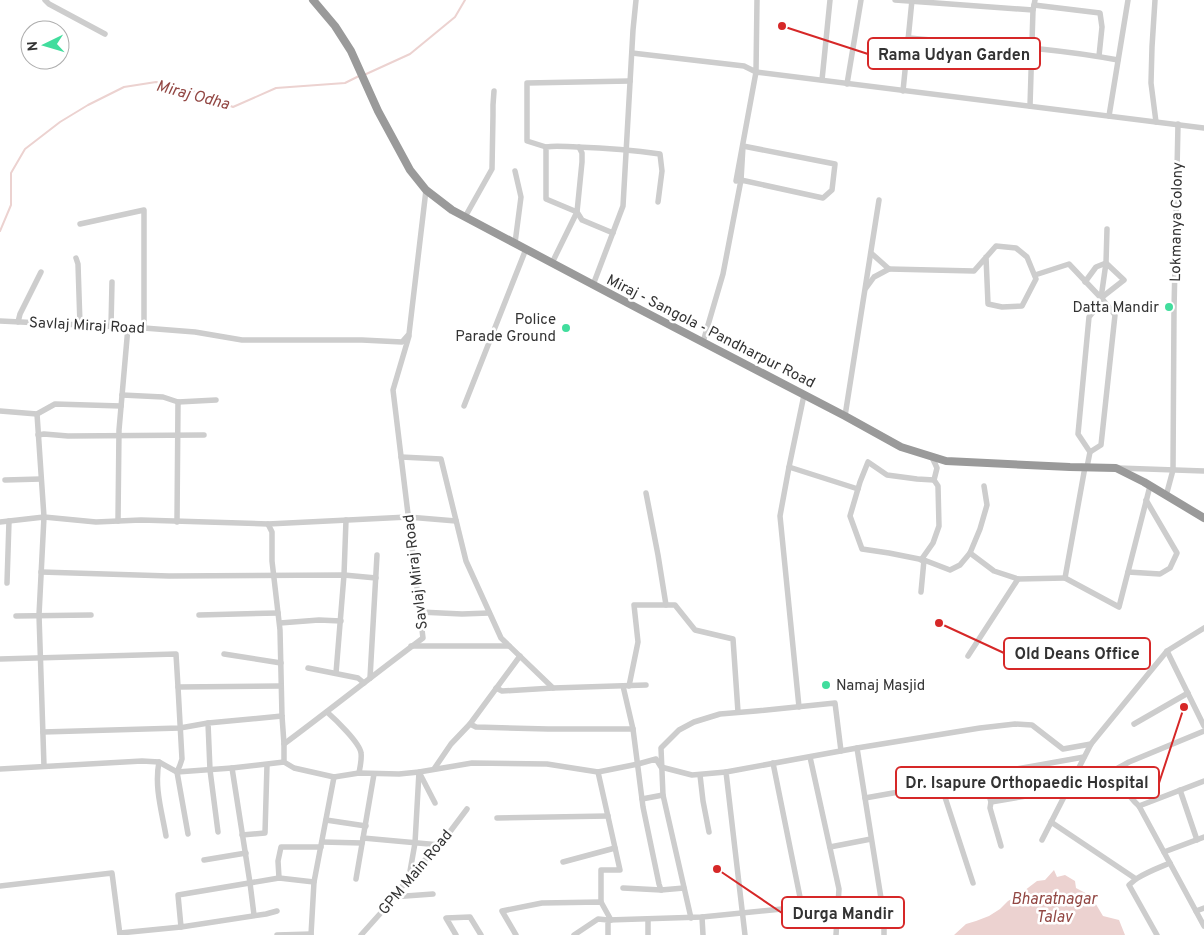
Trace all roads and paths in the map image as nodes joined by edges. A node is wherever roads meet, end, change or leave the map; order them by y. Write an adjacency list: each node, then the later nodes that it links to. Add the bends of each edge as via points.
1 (45, 0): 12 (street)
2 (313, 0): 35 (highway, Miraj - Sangola - Pandharpur Road, via 351,51 378,111 410,170)
3 (636, 0): 15 (street)
4 (757, 0): 18 (street)
5 (830, 0): 19 (street)
6 (861, 0): 21 (street)
7 (895, 0): 10 (street)
8 (1128, 0): 17 (street)
9 (1155, 0): 26 (street, via 1151,83)
10 (912, 1): 11 (street); 13 (street)
11 (1034, 5): 14 (street); 16 (street, via 1100,13)
12 (105, 34)
13 (908, 38): 14 (street); 22 (street)
14 (1032, 48): 16 (street); 24 (street)
15 (632, 53): 18 (street, via 744,66); 20 (street)
16 (1099, 56): 17 (street)
17 (1118, 60): 25 (street)
18 (756, 72): 19 (street); 29 (street)
19 (822, 80): 21 (street)
20 (630, 81): 30 (street, via 528,83 527,140); 32 (street)
21 (847, 84): 22 (street)
22 (903, 90): 24 (street)
23 (494, 91): 39 (street, via 492,169)
24 (1030, 106): 25 (street)
25 (1109, 116): 26 (street)
26 (1156, 122): 27 (street)
27 (1178, 124): 28 (street); 85 (street, Lokmanya Colony)
28 (1204, 128)
29 (742, 146): 34 (street, via 736,181); 34 (street, via 835,164 832,190 823,198)
30 (546, 147): 31 (street); 38 (street, via 546,199)
31 (579, 147): 32 (street); 38 (street, via 582,162)
32 (627, 150): 37 (street, via 660,154 662,171); 42 (street, via 624,206)
33 (515, 171): 43 (street, via 521,198)
34 (741, 180): 65 (street, via 723,274)
35 (426, 190): 39 (highway, Miraj - Sangola - Pandharpur Road); 64 (street, Savlaj Miraj Road)
36 (879, 200): 45 (street)
37 (658, 202)
38 (576, 212): 42 (street, via 582,220); 48 (street)
39 (465, 217): 43 (highway, Miraj - Sangola - Pandharpur Road)
40 (80, 224): 63 (street, via 144,210)
41 (1107, 229): 49 (street)
42 (613, 233): 55 (street)
43 (515, 243): 44 (highway, Miraj - Sangola - Pandharpur Road)
44 (526, 249): 48 (highway, Miraj - Sangola - Pandharpur Road); 71 (street)
45 (871, 253): 50 (street); 56 (street)
46 (986, 257): 50 (street, via 974,271); 52 (street, via 996,246 1016,248 1027,257); 52 (street, via 988,304 1022,306)
47 (76, 258): 60 (street)
48 (552, 263): 55 (highway, Miraj - Sangola - Pandharpur Road)
49 (1106, 263): 54 (street, via 1096,267); 57 (street); 57 (street, via 1124,280)
50 (889, 269): 56 (street, via 874,277)
51 (41, 272): 59 (street)
52 (1035, 275): 54 (street, via 1069,264)
53 (112, 282): 61 (street)
54 (1085, 282): 57 (street)
55 (593, 285): 65 (highway, Miraj - Sangola - Pandharpur Road)
56 (865, 290): 74 (street)
57 (1102, 299): 79 (street, via 1089,316 1078,434); 79 (street, via 1115,315 1101,445)
58 (0, 321): 59 (street, Savlaj Miraj Road)
59 (18, 322): 60 (street, Savlaj Miraj Road)
60 (80, 325): 61 (street, Savlaj Miraj Road)
61 (111, 326): 62 (street, Savlaj Miraj Road)
62 (128, 327): 63 (street, Savlaj Miraj Road); 66 (street)
63 (144, 328): 64 (street, Savlaj Miraj Road, via 242,340 402,342)
64 (409, 334): 80 (street, Savlaj Miraj Road, via 393,390)
65 (703, 342): 67 (highway, Miraj - Sangola - Pandharpur Road)
66 (122, 395): 69 (street, via 163,396); 70 (street)
67 (804, 395): 74 (highway, Miraj - Sangola - Pandharpur Road); 82 (street)
68 (216, 400): 69 (street)
69 (178, 402): 78 (street)
70 (121, 406): 73 (street, via 55,404); 76 (street)
71 (464, 406)
72 (0, 411): 73 (street)
73 (37, 414): 75 (street)
74 (845, 416): 81 (highway, Miraj - Sangola - Pandharpur Road, via 901,447)
75 (38, 435): 76 (street); 87 (street)
76 (118, 435): 78 (street); 101 (street)
77 (204, 435): 78 (street)
78 (178, 436): 104 (street)
79 (1090, 452): 83 (street)
80 (401, 457): 97 (street, Savlaj Miraj Road); 102 (street, via 441,459)
81 (932, 457): 83 (highway, Miraj - Sangola - Pandharpur Road, via 946,461); 89 (street, via 937,468)
82 (788, 467): 92 (street); 149 (street, via 780,516)
83 (1086, 467): 84 (highway, Miraj - Sangola - Pandharpur Road); 114 (street)
84 (1116, 468): 85 (street); 91 (highway, Miraj - Sangola - Pandharpur Road)
85 (1173, 470): 86 (street); 94 (street, Lokmanya Colony)
86 (1204, 471)
87 (41, 479): 88 (street); 96 (street)
88 (5, 480)
89 (934, 480): 92 (street, via 887,475 868,462); 108 (street, via 938,486 939,526)
90 (984, 486): 106 (street, via 986,504)
91 (1150, 486): 94 (highway, Miraj - Sangola - Pandharpur Road); 95 (street)
92 (858, 489): 108 (street, via 850,516 862,549)
93 (646, 493): 118 (street)
94 (1166, 496): 98 (highway, Miraj - Sangola - Pandharpur Road)
95 (1146, 500): 110 (street); 110 (street, via 1177,553 1170,568 1160,574)
96 (44, 517): 100 (street); 101 (street); 109 (street)
97 (408, 517): 99 (street); 102 (street); 119 (street, Savlaj Miraj Road)
98 (1204, 518)
99 (346, 520): 105 (street); 111 (street)
100 (8, 521): 103 (street); 116 (street)
101 (118, 521): 104 (street)
102 (456, 521): 121 (street, via 466,561)
103 (0, 522)
104 (177, 522): 105 (street)
105 (268, 524): 112 (street, via 272,532)
106 (970, 553): 108 (street, via 960,565 950,570); 115 (street, via 994,571)
107 (377, 555): 113 (street)
108 (922, 560): 117 (street)
109 (41, 572): 112 (street); 122 (street)
110 (1128, 572): 114 (street, via 1119,607)
111 (344, 575): 112 (street); 113 (street); 126 (street)
112 (274, 576): 120 (street)
113 (376, 578): 140 (street)
114 (1065, 578): 115 (street)
115 (1018, 579): 134 (street)
116 (8, 583)
117 (921, 592)
118 (666, 605): 144 (street, via 634,604 638,642); 151 (street, via 675,605 695,630 733,639)
119 (420, 612): 121 (street); 129 (street, Savlaj Miraj Road, via 423,638)
120 (278, 613): 124 (street); 127 (street)
121 (489, 613): 130 (street, via 501,638)
122 (39, 615): 123 (street); 125 (street); 135 (street)
123 (91, 615)
124 (199, 615)
125 (16, 616)
126 (341, 621): 127 (street); 139 (street)
127 (280, 623): 137 (street)
128 (1204, 628): 131 (street)
129 (411, 646): 130 (street); 140 (street, Savlaj Miraj Road)
130 (509, 646): 133 (street)
131 (1167, 651): 148 (street); 162 (street)
132 (224, 654): 137 (street)
133 (520, 656): 146 (street); 147 (street)
134 (968, 656)
135 (41, 658): 136 (street); 145 (street, via 176,654); 160 (street)
136 (0, 659)
137 (281, 663): 143 (street)
138 (308, 668): 139 (street)
139 (336, 673): 141 (street)
140 (370, 678): 141 (street, Savlaj Miraj Road)
141 (364, 682): 150 (street, Savlaj Miraj Road)
142 (646, 685): 144 (street)
143 (282, 686): 145 (street); 152 (street)
144 (626, 686): 147 (street); 158 (street)
145 (178, 687): 157 (street)
146 (496, 688): 147 (street, via 502,691); 154 (street)
147 (553, 688)
148 (1188, 693): 155 (street); 156 (street)
149 (799, 707): 151 (street); 164 (street, via 835,703)
150 (327, 712): 161 (street, Savlaj Miraj Road); 182 (street, via 360,748)
151 (738, 712): 173 (street, via 720,714 679,730 661,748)
152 (282, 716): 153 (street); 161 (street)
153 (208, 723): 157 (street); 177 (street)
154 (470, 724): 158 (street); 176 (street)
155 (1134, 724)
156 (1204, 726)
157 (180, 728): 160 (street); 178 (street, via 182,758)
158 (633, 729): 169 (street)
159 (1204, 731): 196 (street, via 1118,768 1119,778)
160 (43, 732): 172 (street)
161 (284, 744): 168 (street)
162 (1091, 744): 163 (street, via 1063,749 1032,724 1015,724); 166 (street)
163 (857, 748): 164 (street); 192 (street)
164 (841, 751): 165 (street)
165 (810, 757): 170 (street); 217 (street)
166 (1084, 757): 185 (street); 189 (street)
167 (159, 762): 172 (street); 178 (street); 207 (street, via 157,782)
168 (284, 762): 171 (street); 186 (street, via 294,768)
169 (638, 764): 173 (street, via 656,759); 180 (street); 193 (street)
170 (773, 764): 181 (street); 241 (street, via 802,907)
171 (267, 765): 175 (street); 206 (street, via 265,833)
172 (44, 766): 174 (street)
173 (661, 767): 184 (street, via 692,776); 191 (street)
174 (0, 768)
175 (232, 768): 177 (street); 206 (street)
176 (434, 769): 179 (street); 180 (street, via 472,763 547,764)
177 (210, 770): 178 (street); 203 (street)
178 (177, 772): 205 (street)
179 (419, 772): 183 (street); 195 (street); 213 (street)
180 (598, 772): 198 (street)
181 (726, 772): 184 (street); 241 (street)
182 (359, 774): 183 (street); 186 (street)
183 (374, 774): 202 (street)
184 (700, 775): 204 (street)
185 (983, 775): 188 (street); 194 (street)
186 (334, 777): 200 (street)
187 (1204, 782): 190 (street)
188 (941, 785): 192 (street); 230 (street)
189 (1068, 789): 194 (street); 201 (street)
190 (1180, 790): 196 (street); 211 (street)
191 (663, 795): 193 (street); 233 (street)
192 (865, 798): 209 (street)
193 (642, 799): 234 (street)
194 (990, 802): 216 (street)
195 (435, 803)
196 (1139, 806): 219 (street)
197 (467, 808): 215 (street, GPM Main Road)
198 (608, 816): 199 (street); 218 (street)
199 (497, 818)
200 (326, 820): 202 (street); 214 (street)
201 (1051, 822): 210 (street); 226 (street)
202 (366, 826): 212 (street)
203 (218, 832)
204 (710, 832)
205 (188, 834)
206 (242, 835): 220 (street)
207 (166, 836)
208 (1204, 837): 211 (street)
209 (871, 839): 217 (street); 263 (street)
210 (1042, 840)
211 (1197, 840): 219 (street)
212 (363, 841): 213 (street); 214 (street); 225 (street)
213 (414, 843): 215 (street); 227 (street)
214 (321, 844): 224 (street, via 281,847); 228 (street)
215 (440, 846): 227 (street, GPM Main Road)
216 (1001, 846)
217 (830, 847): 262 (street, via 839,889)
218 (615, 848): 222 (street); 237 (street, via 620,870 600,870)
219 (1164, 852): 223 (street)
220 (246, 853): 221 (street); 229 (street)
221 (204, 860)
222 (563, 862)
223 (1170, 863): 226 (street); 240 (street)
224 (279, 878): 228 (street); 229 (street)
225 (356, 879)
226 (1136, 879): 264 (street, via 1129,885)
227 (408, 880): 236 (street, GPM Main Road)
228 (314, 882): 252 (street)
229 (250, 883): 242 (street); 247 (street, via 178,895)
230 (973, 883)
231 (0, 886): 249 (street, via 112,873)
232 (623, 888): 234 (street)
233 (684, 888): 234 (street); 244 (street)
234 (661, 890)
235 (433, 894): 236 (street)
236 (392, 897): 253 (street, GPM Main Road)
237 (601, 902): 246 (street); 256 (street, via 542,902 502,911)
238 (1204, 908): 240 (street)
239 (277, 911): 242 (street)
240 (1196, 911): 248 (street)
241 (743, 913): 243 (street); 261 (street)
242 (254, 915): 247 (street)
243 (702, 917): 244 (street); 260 (street)
244 (691, 918): 245 (street)
245 (648, 919): 246 (street); 259 (street)
246 (609, 920): 257 (street, via 598,919); 258 (street)
247 (181, 926): 249 (street)
248 (1204, 926)
249 (120, 934)
250 (277, 935): 251 (street)
251 (290, 935): 252 (street)
252 (311, 935)
253 (361, 935)
254 (456, 935): 255 (street, via 446,918 470,917)
255 (481, 935)
256 (516, 935)
257 (574, 935)
258 (608, 935)
259 (648, 935)
260 (702, 935)
261 (745, 935)
262 (836, 935)
263 (884, 935)
264 (1157, 935)

